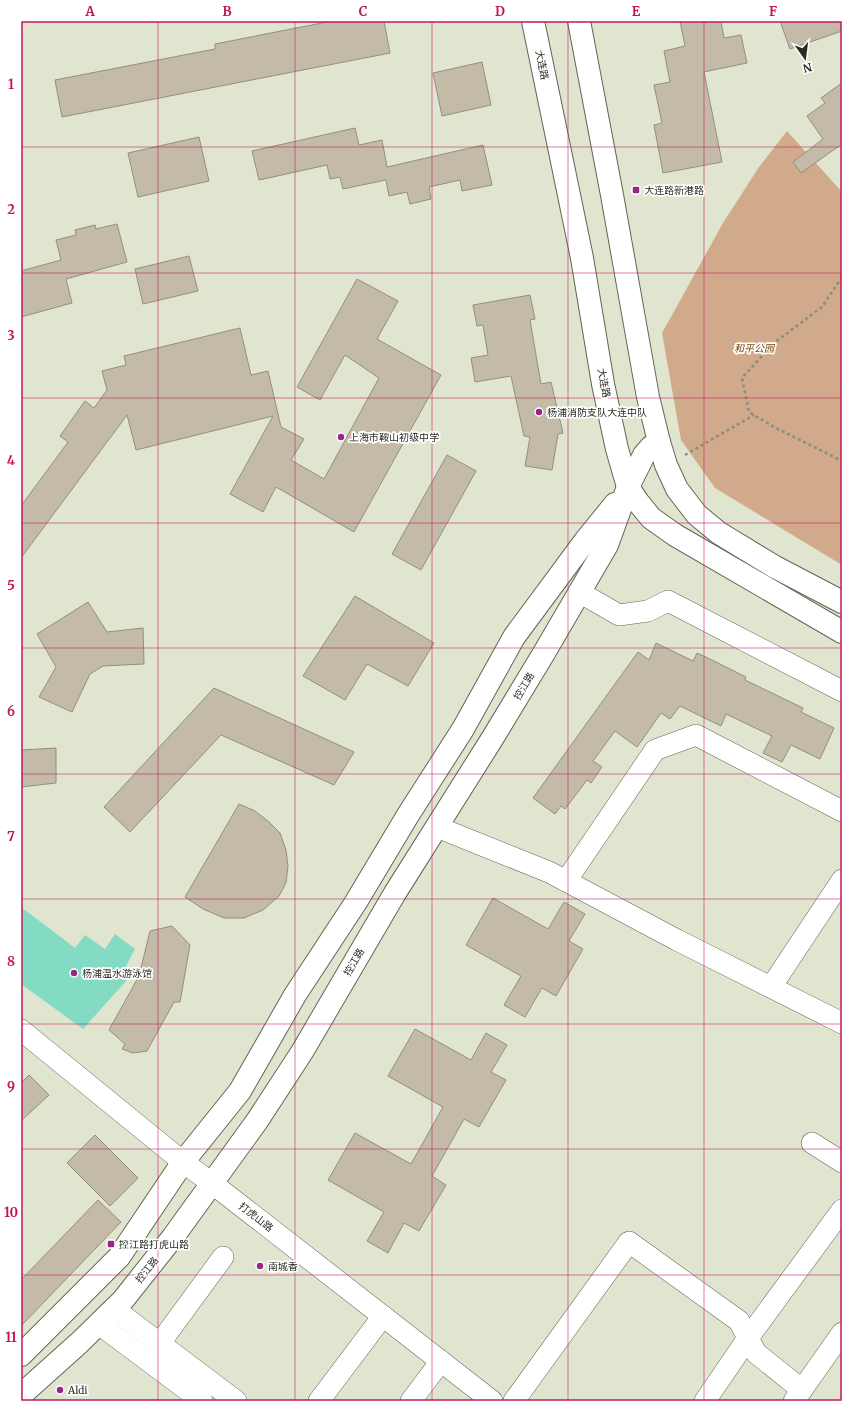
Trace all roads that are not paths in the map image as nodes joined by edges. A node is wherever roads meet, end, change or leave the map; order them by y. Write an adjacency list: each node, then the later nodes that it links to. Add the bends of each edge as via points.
1 (532, 21): 4 (main road, 大连路, via 582,258 603,384)
2 (578, 21): 3 (main road, via 648,397)
3 (659, 442): 4 (main road, 控江路, via 644,455); 6 (main road, via 677,489 697,515 719,533 775,567)
4 (628, 487): 5 (main road, 控江路, via 606,545); 7 (main road, 大连路, via 651,518 675,535); 17 (main road, 控江路, via 514,637 463,729 295,995 240,1091)
5 (579, 592): 8 (street, via 619,615 648,611 668,601); 10 (main road, 控江路)
6 (842, 602)
7 (842, 632)
8 (842, 691)
9 (842, 811): 12 (street, via 696,735 654,750)
10 (437, 827): 12 (street); 19 (main road, 控江路, via 395,892 302,1052)
11 (842, 880): 13 (street)
12 (566, 881): 13 (street)
13 (771, 987): 14 (street)
14 (842, 1023)
15 (21, 1030): 17 (street, 打虎山路)
16 (812, 1143): 18 (street)
17 (183, 1162): 19 (street, 打虎山路); 28 (main road, 控江路, via 119,1256)
18 (842, 1162)
19 (213, 1184): 22 (main road, 控江路); 23 (street, 打虎山路)
20 (842, 1210): 26 (street)
21 (223, 1257): 27 (street)
22 (114, 1309): 24 (main road, 控江路); 27 (street)
23 (383, 1316): 29 (street, 打虎山路); 34 (street)
24 (99, 1324): 30 (main road, 控江路); 32 (street)
25 (842, 1333): 31 (street)
26 (748, 1338): 31 (street, via 756,1353); 37 (street, via 739,1321 629,1242); 38 (street)
27 (160, 1343): 33 (street)
28 (21, 1355)
29 (441, 1361): 35 (street); 36 (street, 打虎山路)
30 (21, 1395)
31 (798, 1396)
32 (202, 1401)
33 (236, 1401)
34 (319, 1401)
35 (411, 1401)
36 (492, 1401)
37 (514, 1401)
38 (705, 1401)

